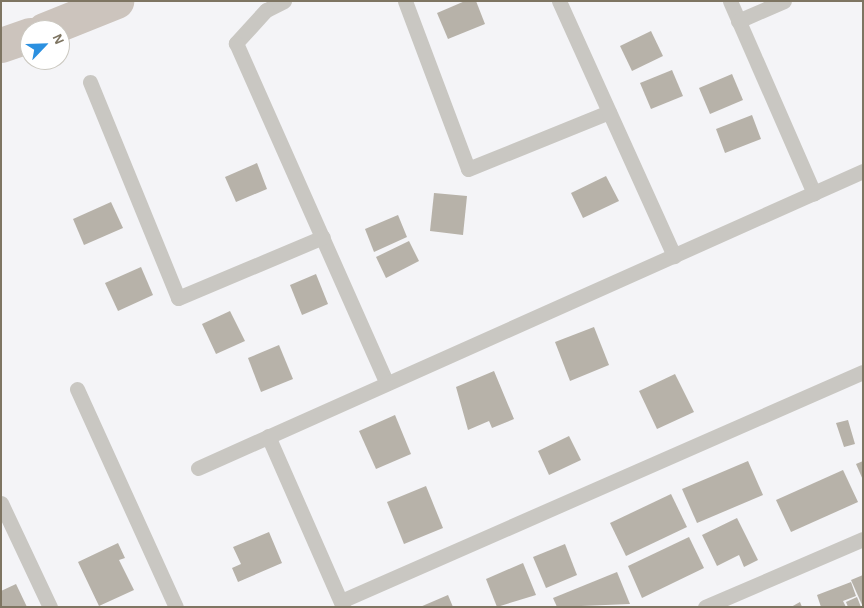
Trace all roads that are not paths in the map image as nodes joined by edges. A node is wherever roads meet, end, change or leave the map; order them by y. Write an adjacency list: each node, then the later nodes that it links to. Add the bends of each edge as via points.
1 (284, 1): 11 (street, via 266,10 236,43)
2 (405, 1): 8 (street, via 468,169)
3 (559, 1): 8 (street)
4 (730, 1): 6 (street)
5 (784, 1): 6 (street)
6 (738, 21): 10 (street)
7 (90, 82): 11 (street, via 178,298)
8 (609, 112): 12 (street)
9 (863, 171): 10 (street)
10 (814, 193): 12 (street)
11 (322, 237): 14 (street)
12 (674, 256): 14 (street)
13 (863, 372): 20 (street)
14 (387, 383): 16 (street)
15 (77, 389): 22 (street)
16 (268, 436): 17 (street); 20 (street)
17 (198, 468)
18 (1, 503): 21 (street)
19 (863, 539): 23 (street)
20 (342, 604)
21 (50, 607)
22 (176, 607)
23 (705, 607)

